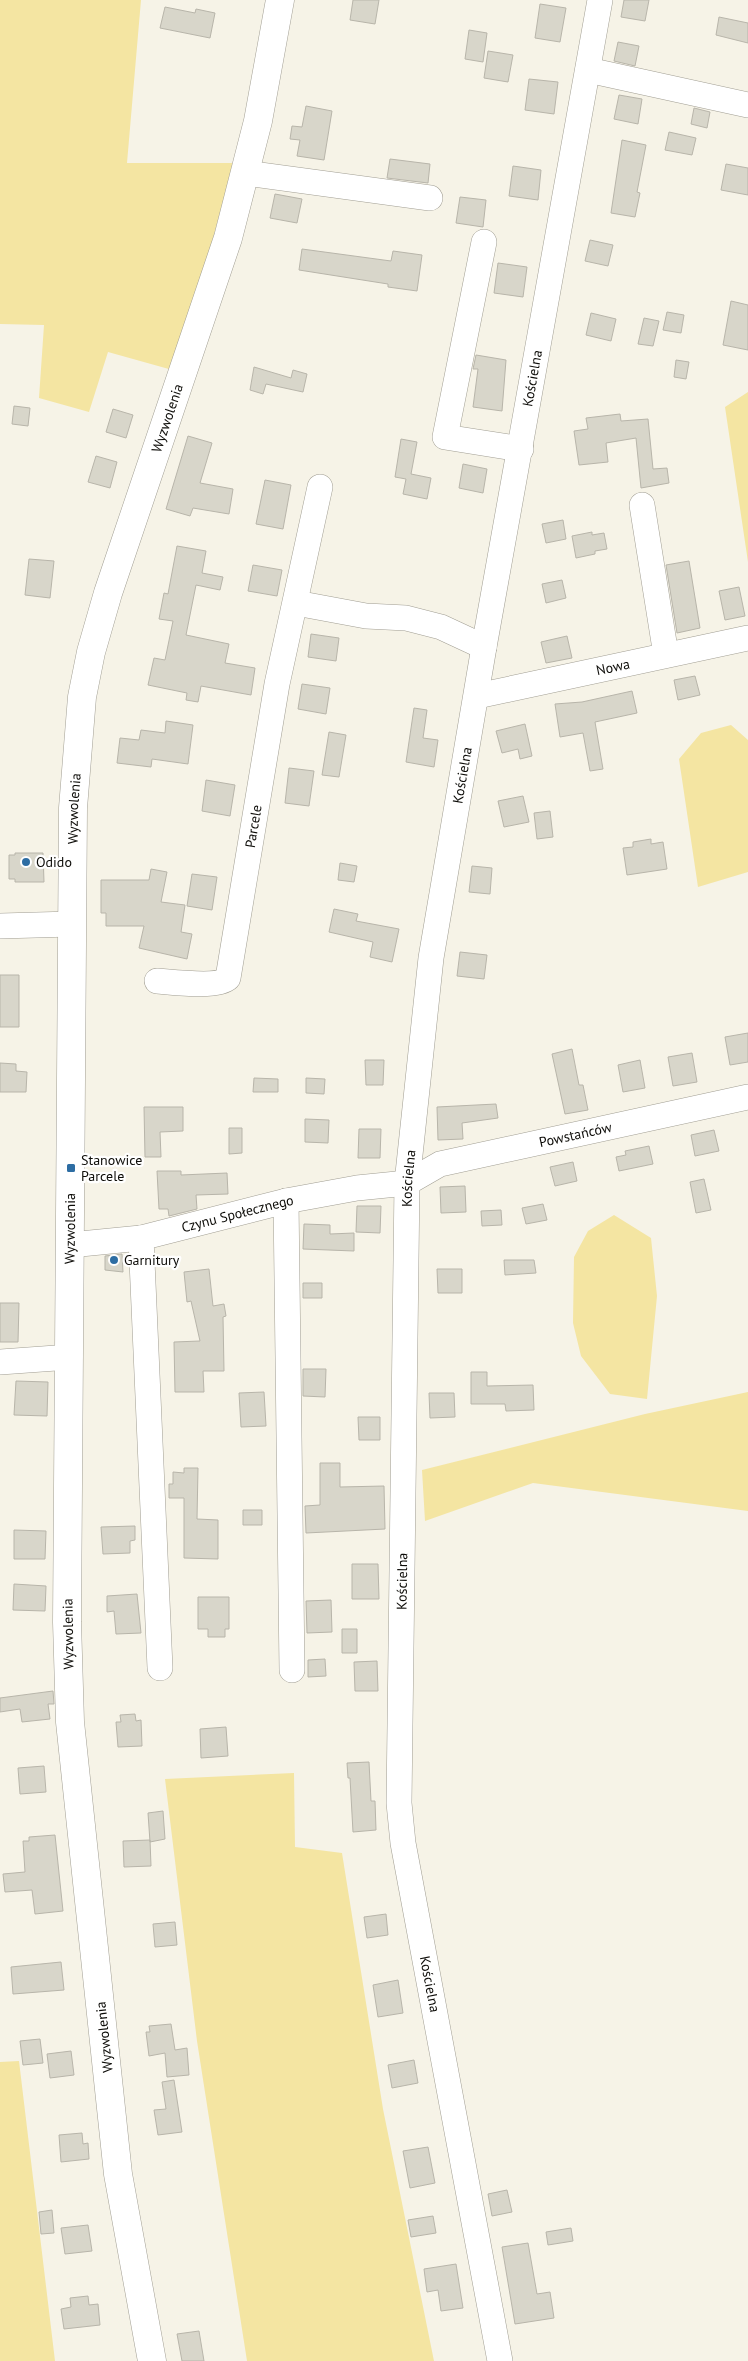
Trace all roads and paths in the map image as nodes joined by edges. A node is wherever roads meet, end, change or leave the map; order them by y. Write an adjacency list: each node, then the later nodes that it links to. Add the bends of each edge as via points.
1 (280, 0): 5 (main road, Wyzwolenia)
2 (600, 0): 3 (street, Kościelna)
3 (588, 70): 4 (street); 8 (street, Kościelna)
4 (748, 105)
5 (245, 173): 6 (street); 16 (main road, Wyzwolenia, via 228,238 92,652 82,697 77,744)
6 (430, 198)
7 (484, 242): 8 (street, via 445,437)
8 (521, 448): 13 (street, Kościelna)
9 (320, 487): 11 (street, Parcele)
10 (642, 505): 14 (street)
11 (296, 602): 13 (street, via 441,626); 18 (street, Parcele, via 277,684 228,978 214,983)
12 (748, 638): 14 (street, Nowa)
13 (484, 647): 15 (street, Kościelna)
14 (666, 655): 15 (street, Nowa)
15 (477, 696): 20 (street, Kościelna, via 431,958)
16 (72, 924): 17 (street); 23 (main road, Wyzwolenia)
17 (0, 926)
18 (157, 981)
19 (748, 1097): 20 (street, Powstańców, via 440,1164)
20 (407, 1183): 21 (street, Czynu Społecznego); 29 (street, Kościelna, via 399,1803)
21 (286, 1201): 22 (street, Czynu Społecznego); 27 (street)
22 (141, 1238): 23 (street, Czynu Społecznego); 26 (street)
23 (70, 1245): 24 (main road, Wyzwolenia)
24 (70, 1356): 25 (street); 28 (main road, Wyzwolenia, via 67,1622 70,1722 118,2174)
25 (0, 1362)
26 (160, 1668)
27 (292, 1670)
28 (152, 2361)
29 (500, 2361)

